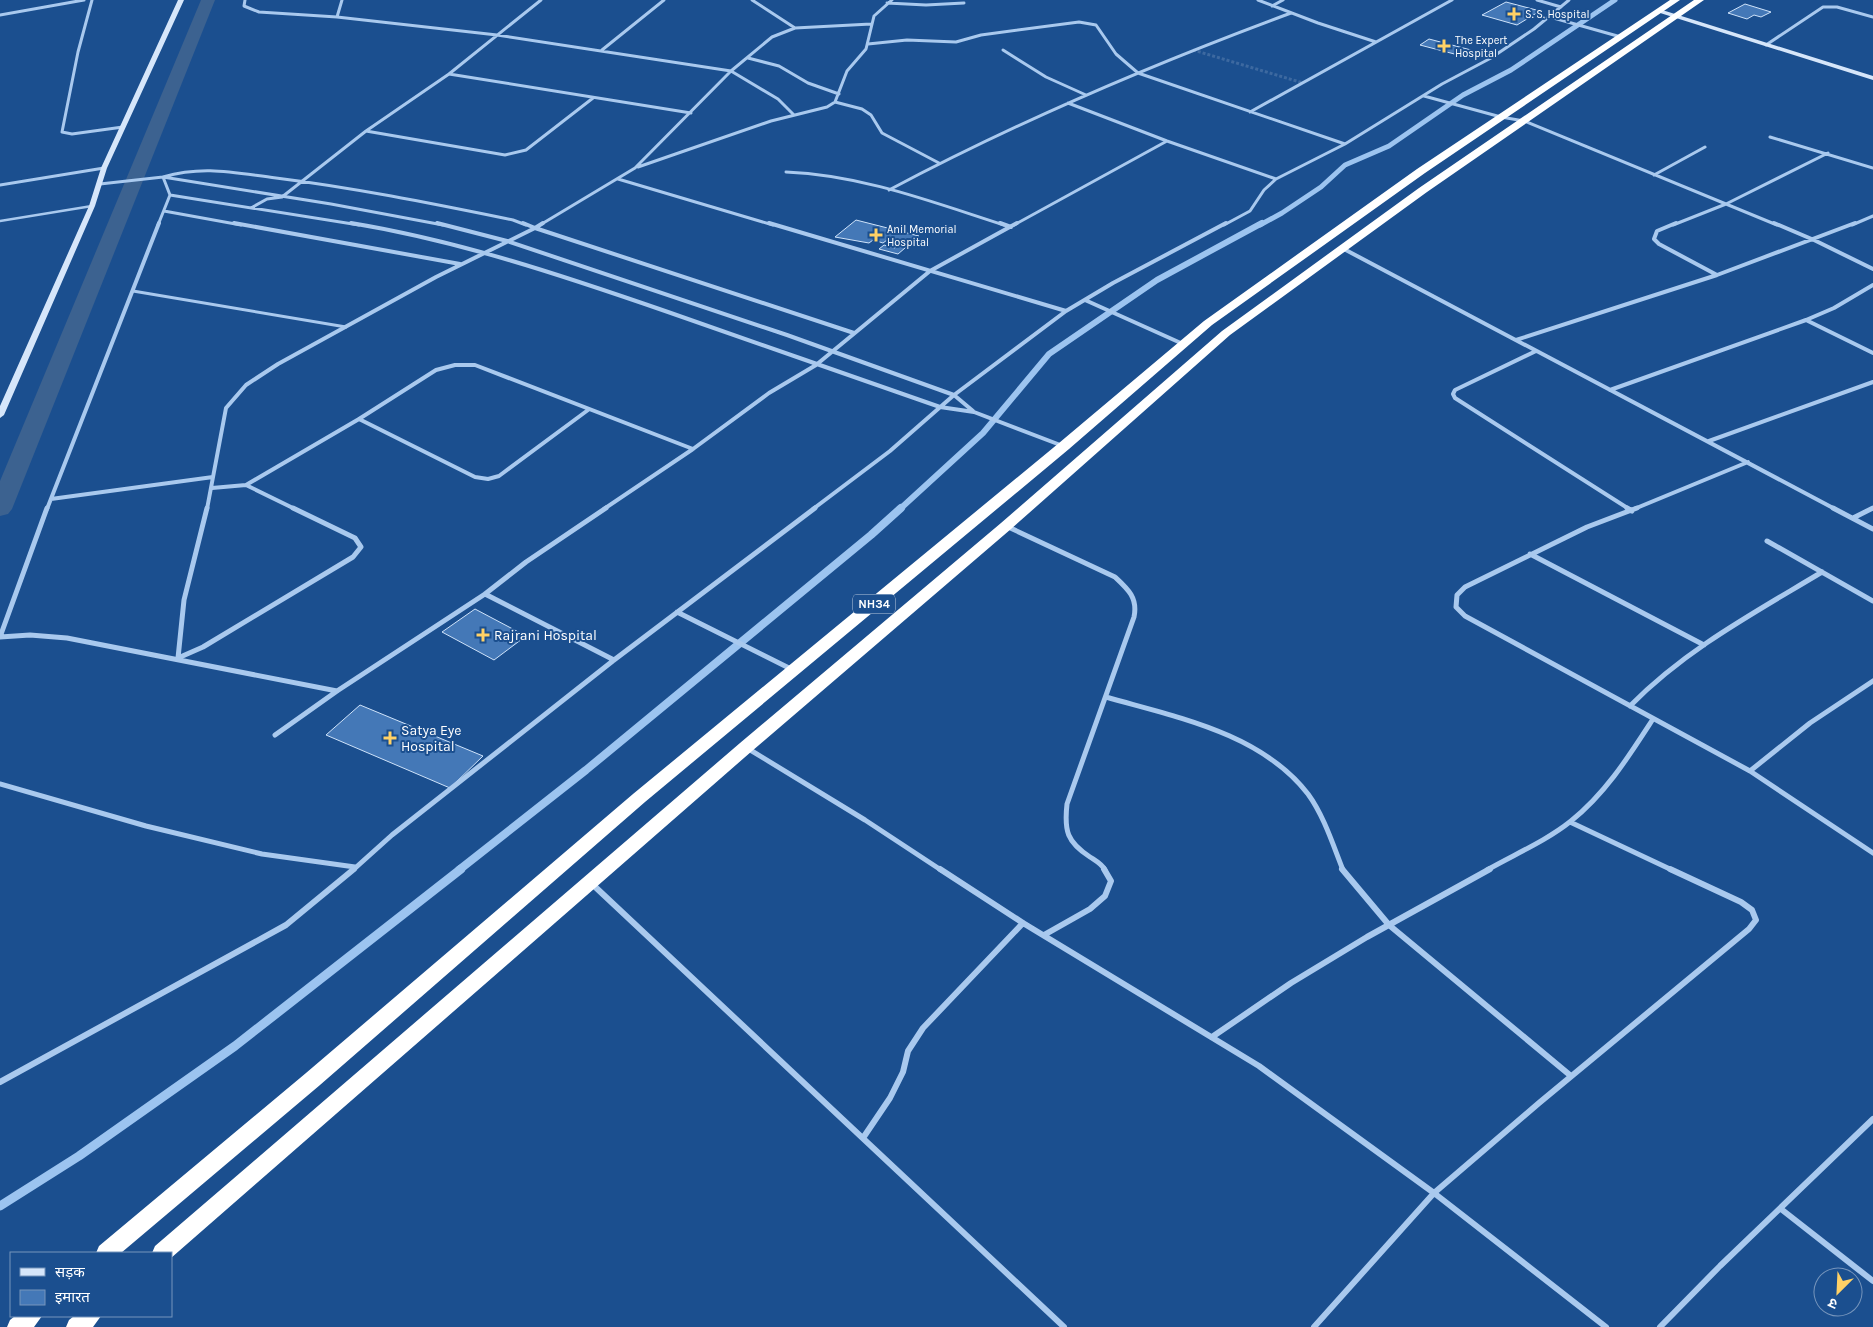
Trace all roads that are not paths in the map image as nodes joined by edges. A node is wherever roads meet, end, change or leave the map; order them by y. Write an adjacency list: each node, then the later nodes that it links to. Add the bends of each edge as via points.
1 (84, 0): 23 (street)
2 (92, 0): 53 (street, via 62,132 72,134)
3 (181, 0): 53 (street)
4 (245, 0): 25 (street, via 244,6 259,12)
5 (342, 0): 25 (street)
6 (541, 0): 30 (street)
7 (664, 0): 35 (street)
8 (752, 0): 29 (street)
9 (892, 0): 17 (street)
10 (1258, 0): 19 (street)
11 (1283, 0): 19 (street)
12 (1452, 0): 32 (street)
13 (1537, 0): 20 (street)
14 (1569, 0): 20 (street)
15 (1676, 0): 21 (highway, NH34)
16 (1700, 0): 24 (highway, NH34)
17 (887, 3): 18 (street, via 926,6); 28 (street)
18 (964, 3)
19 (1272, 6): 22 (street)
20 (1561, 7): 26 (street)
21 (1659, 11): 24 (street); 31 (highway, NH34)
22 (1291, 13): 32 (street); 39 (street)
23 (0, 15)
24 (1675, 16): 34 (street); 52 (highway, NH34)
25 (337, 17): 30 (street)
26 (1550, 17): 31 (street); 44 (street, via 1491,58)
27 (1873, 17): 34 (street, via 1837,7 1823,7)
28 (871, 24): 29 (street); 33 (street)
29 (795, 28): 37 (street, via 772,37)
30 (497, 35): 35 (street); 40 (street)
31 (1621, 37): 51 (highway, NH34)
32 (1376, 42): 48 (street)
33 (868, 44): 39 (street, via 907,40 956,42 995,33 1085,22 1096,25 1116,54); 42 (street, via 848,72)
34 (1766, 45): 41 (street)
35 (602, 50): 38 (street)
36 (1003, 50): 43 (street, via 1046,78)
37 (748, 58): 38 (street); 42 (street, via 779,66 794,76)
38 (731, 71): 49 (street); 50 (street, via 778,99)
39 (1138, 73): 43 (street); 48 (street)
40 (449, 74): 45 (street); 54 (street)
41 (1873, 78)
42 (839, 94): 46 (street)
43 (1086, 95): 47 (street)
44 (1424, 96): 51 (street); 57 (street)
45 (593, 98): 49 (street); 54 (street, via 519,154)
46 (835, 102): 50 (street, via 827,107); 60 (street, via 862,109 871,115 882,132)
47 (1068, 103): 56 (street); 60 (street)
48 (1250, 112): 57 (street)
49 (692, 114): 62 (street)
50 (793, 114): 62 (street)
51 (1501, 118): 52 (street); 99 (highway, NH34, via 1251,291)
52 (1524, 121): 65 (street); 85 (highway, NH34)
53 (123, 126): 61 (street)
54 (366, 131): 69 (street)
55 (1770, 137): 59 (street)
56 (1167, 141): 68 (street); 81 (street)
57 (1345, 144): 68 (street)
58 (1705, 147): 65 (street)
59 (1828, 153): 63 (street); 75 (street)
60 (939, 163): 72 (street)
61 (104, 168): 70 (street); 71 (street)
62 (635, 168): 67 (street)
63 (1873, 168)
64 (786, 172): 72 (street, via 821,173)
65 (1654, 175): 75 (street)
66 (163, 177): 69 (street, via 203,169); 70 (street); 73 (street); 74 (street)
67 (618, 179): 82 (street); 89 (street)
68 (1276, 179): 93 (street, via 1250,211)
69 (302, 181): 74 (street); 82 (street, via 469,211)
70 (100, 184): 76 (street)
71 (0, 185)
72 (889, 190): 81 (street)
73 (170, 196): 77 (street); 78 (street)
74 (282, 196): 77 (street, via 267,199); 84 (street, via 440,224)
75 (1726, 204): 83 (street); 90 (street, via 1654,235 1659,244)
76 (92, 206): 80 (lane); 110 (street)
77 (251, 208): 86 (street, via 386,230)
78 (164, 211): 87 (street); 92 (street)
79 (1873, 216): 83 (street)
80 (0, 221)
81 (1011, 227): 89 (street)
82 (535, 228): 84 (street); 97 (street)
83 (1814, 240): 88 (street); 90 (street)
84 (507, 241): 86 (street); 100 (street)
85 (1342, 248): 98 (street); 123 (highway, NH34, via 1226,333)
86 (484, 252): 87 (street); 103 (street)
87 (461, 264): 96 (street)
88 (1873, 269)
89 (930, 271): 94 (street); 97 (street)
90 (1717, 275): 98 (street)
91 (1873, 285): 95 (street)
92 (133, 291): 96 (lane); 119 (street)
93 (1085, 300): 94 (street); 99 (street)
94 (1066, 311): 106 (street)
95 (1806, 320): 102 (street); 105 (street)
96 (346, 327): 116 (street, via 246,385 226,408)
97 (854, 333): 100 (street)
98 (1516, 340): 101 (street)
99 (1183, 345): 113 (highway, NH34)
100 (833, 351): 103 (street); 106 (street)
101 (1536, 351): 105 (street); 121 (street, via 1456,390 1455,398)
102 (1873, 353)
103 (816, 365): 107 (street); 114 (street, via 769,393)
104 (1873, 382): 112 (street)
105 (1610, 390): 112 (street)
106 (954, 395): 107 (street); 109 (street)
107 (940, 407): 109 (street); 130 (street, via 890,451)
108 (588, 410): 111 (street, via 475,365 455,364 436,370); 111 (street, via 505,472 488,479 475,477); 114 (street)
109 (974, 412): 113 (street)
110 (0, 416)
111 (359, 419): 117 (street)
112 (1709, 441): 115 (street)
113 (1064, 446): 134 (highway, NH34)
114 (693, 449): 128 (street, via 526,562)
115 (1748, 462): 121 (street); 122 (street)
116 (213, 477): 118 (street); 119 (street)
117 (246, 485): 118 (street); 132 (street, via 355,538 361,547 353,557)
118 (212, 488): 132 (street, via 184,600)
119 (51, 499): 132 (street, via 0,637 67,638)
120 (1873, 508): 122 (street)
121 (1632, 511): 126 (street, via 1587,527)
122 (1853, 518): 124 (street)
123 (1006, 526): 137 (street, via 1115,577 1129,588 1137,602 1137,615); 141 (highway, NH34)
124 (1873, 529)
125 (1767, 542): 127 (street)
126 (1530, 554): 131 (street); 138 (street, via 1465,587 1457,595 1456,606 1465,616)
127 (1822, 572): 129 (street); 131 (street)
128 (485, 594): 133 (street); 136 (street)
129 (1873, 601)
130 (677, 612): 133 (street); 134 (street)
131 (1704, 644): 138 (street, via 1645,688)
132 (178, 658): 136 (street)
133 (614, 660): 146 (street, via 392,835)
134 (794, 670): 158 (highway, NH34, via 639,798)
135 (1873, 681): 142 (street, via 1810,723)
136 (337, 690): 140 (street)
137 (1106, 697): 149 (street, via 1196,723 1249,746 1289,772 1309,796 1343,870); 150 (street, via 1067,804 1065,821 1068,838 1103,866 1111,881 1105,896 1090,909)
138 (1630, 706): 139 (street)
139 (1653, 719): 142 (street); 144 (street, via 1619,771)
140 (275, 735)
141 (746, 747): 147 (highway, NH34); 148 (street, via 865,820)
142 (1750, 771): 145 (street)
143 (0, 784): 146 (street, via 146,826 262,854)
144 (1570, 822): 149 (street); 152 (street, via 1741,902 1752,910 1756,920 1750,929)
145 (1873, 852)
146 (355, 868): 153 (street, via 286,925)
147 (591, 883): 155 (street); 159 (highway, NH34)
148 (1023, 924): 150 (street); 155 (street, via 923,1028 908,1051 903,1072 890,1098)
149 (1388, 925): 151 (street, via 1291,983); 152 (street)
150 (1044, 936): 151 (street)
151 (1212, 1037): 156 (street, via 1259,1066)
152 (1571, 1076): 156 (street)
153 (0, 1082)
154 (1873, 1119): 157 (street)
155 (863, 1138): 165 (street)
156 (1434, 1193): 166 (street); 167 (street)
157 (1782, 1209): 160 (street); 168 (street)
158 (107, 1252)
159 (163, 1252)
160 (1873, 1281)
161 (31, 1317): 163 (highway)
162 (89, 1317): 164 (highway)
163 (18, 1327)
164 (76, 1327)
165 (1064, 1327)
166 (1314, 1327)
167 (1606, 1327)
168 (1660, 1327)

